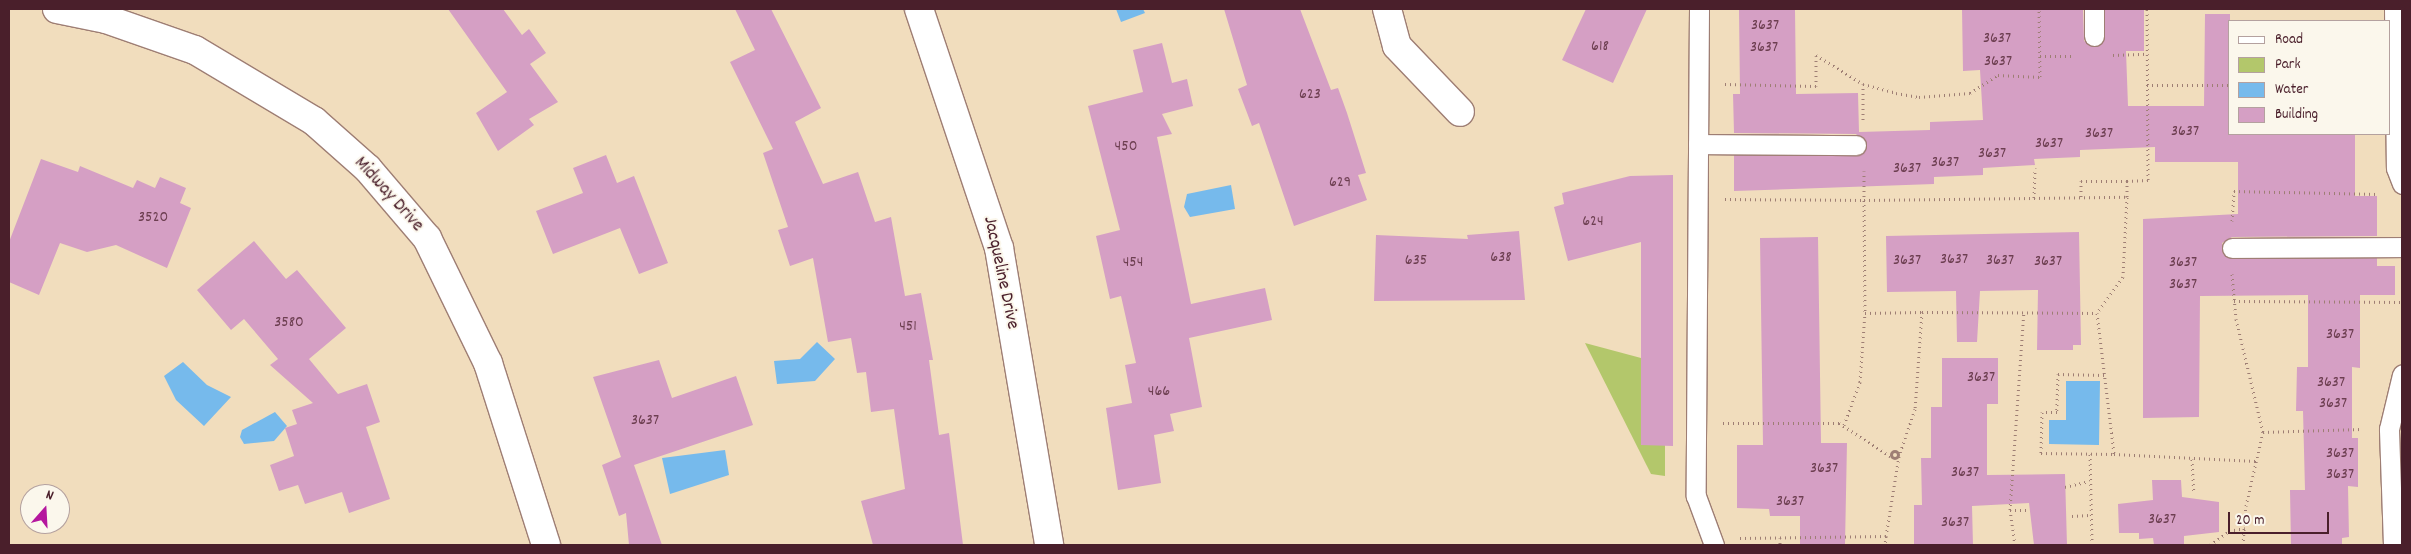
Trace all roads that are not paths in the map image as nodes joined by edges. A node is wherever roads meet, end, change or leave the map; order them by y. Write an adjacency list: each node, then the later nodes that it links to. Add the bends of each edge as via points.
1 (57, 9): 15 (street, Midway Drive, via 106,19 195,50 314,121 368,169 427,238 488,363)
2 (919, 9): 16 (street, Jacqueline Drive, via 999,248)
3 (1387, 9): 8 (street, via 1397,46)
4 (1699, 9): 9 (lane)
5 (2094, 9): 7 (lane)
6 (2394, 9): 11 (lane, via 2396,168)
7 (2094, 36)
8 (1460, 112)
9 (1698, 144): 10 (lane); 17 (lane, via 1696,496)
10 (1856, 145)
11 (2402, 184)
12 (2402, 247): 13 (lane)
13 (2232, 248)
14 (2402, 375): 18 (lane, via 2389,430)
15 (546, 545)
16 (1048, 545)
17 (1714, 545)
18 (2392, 545)

